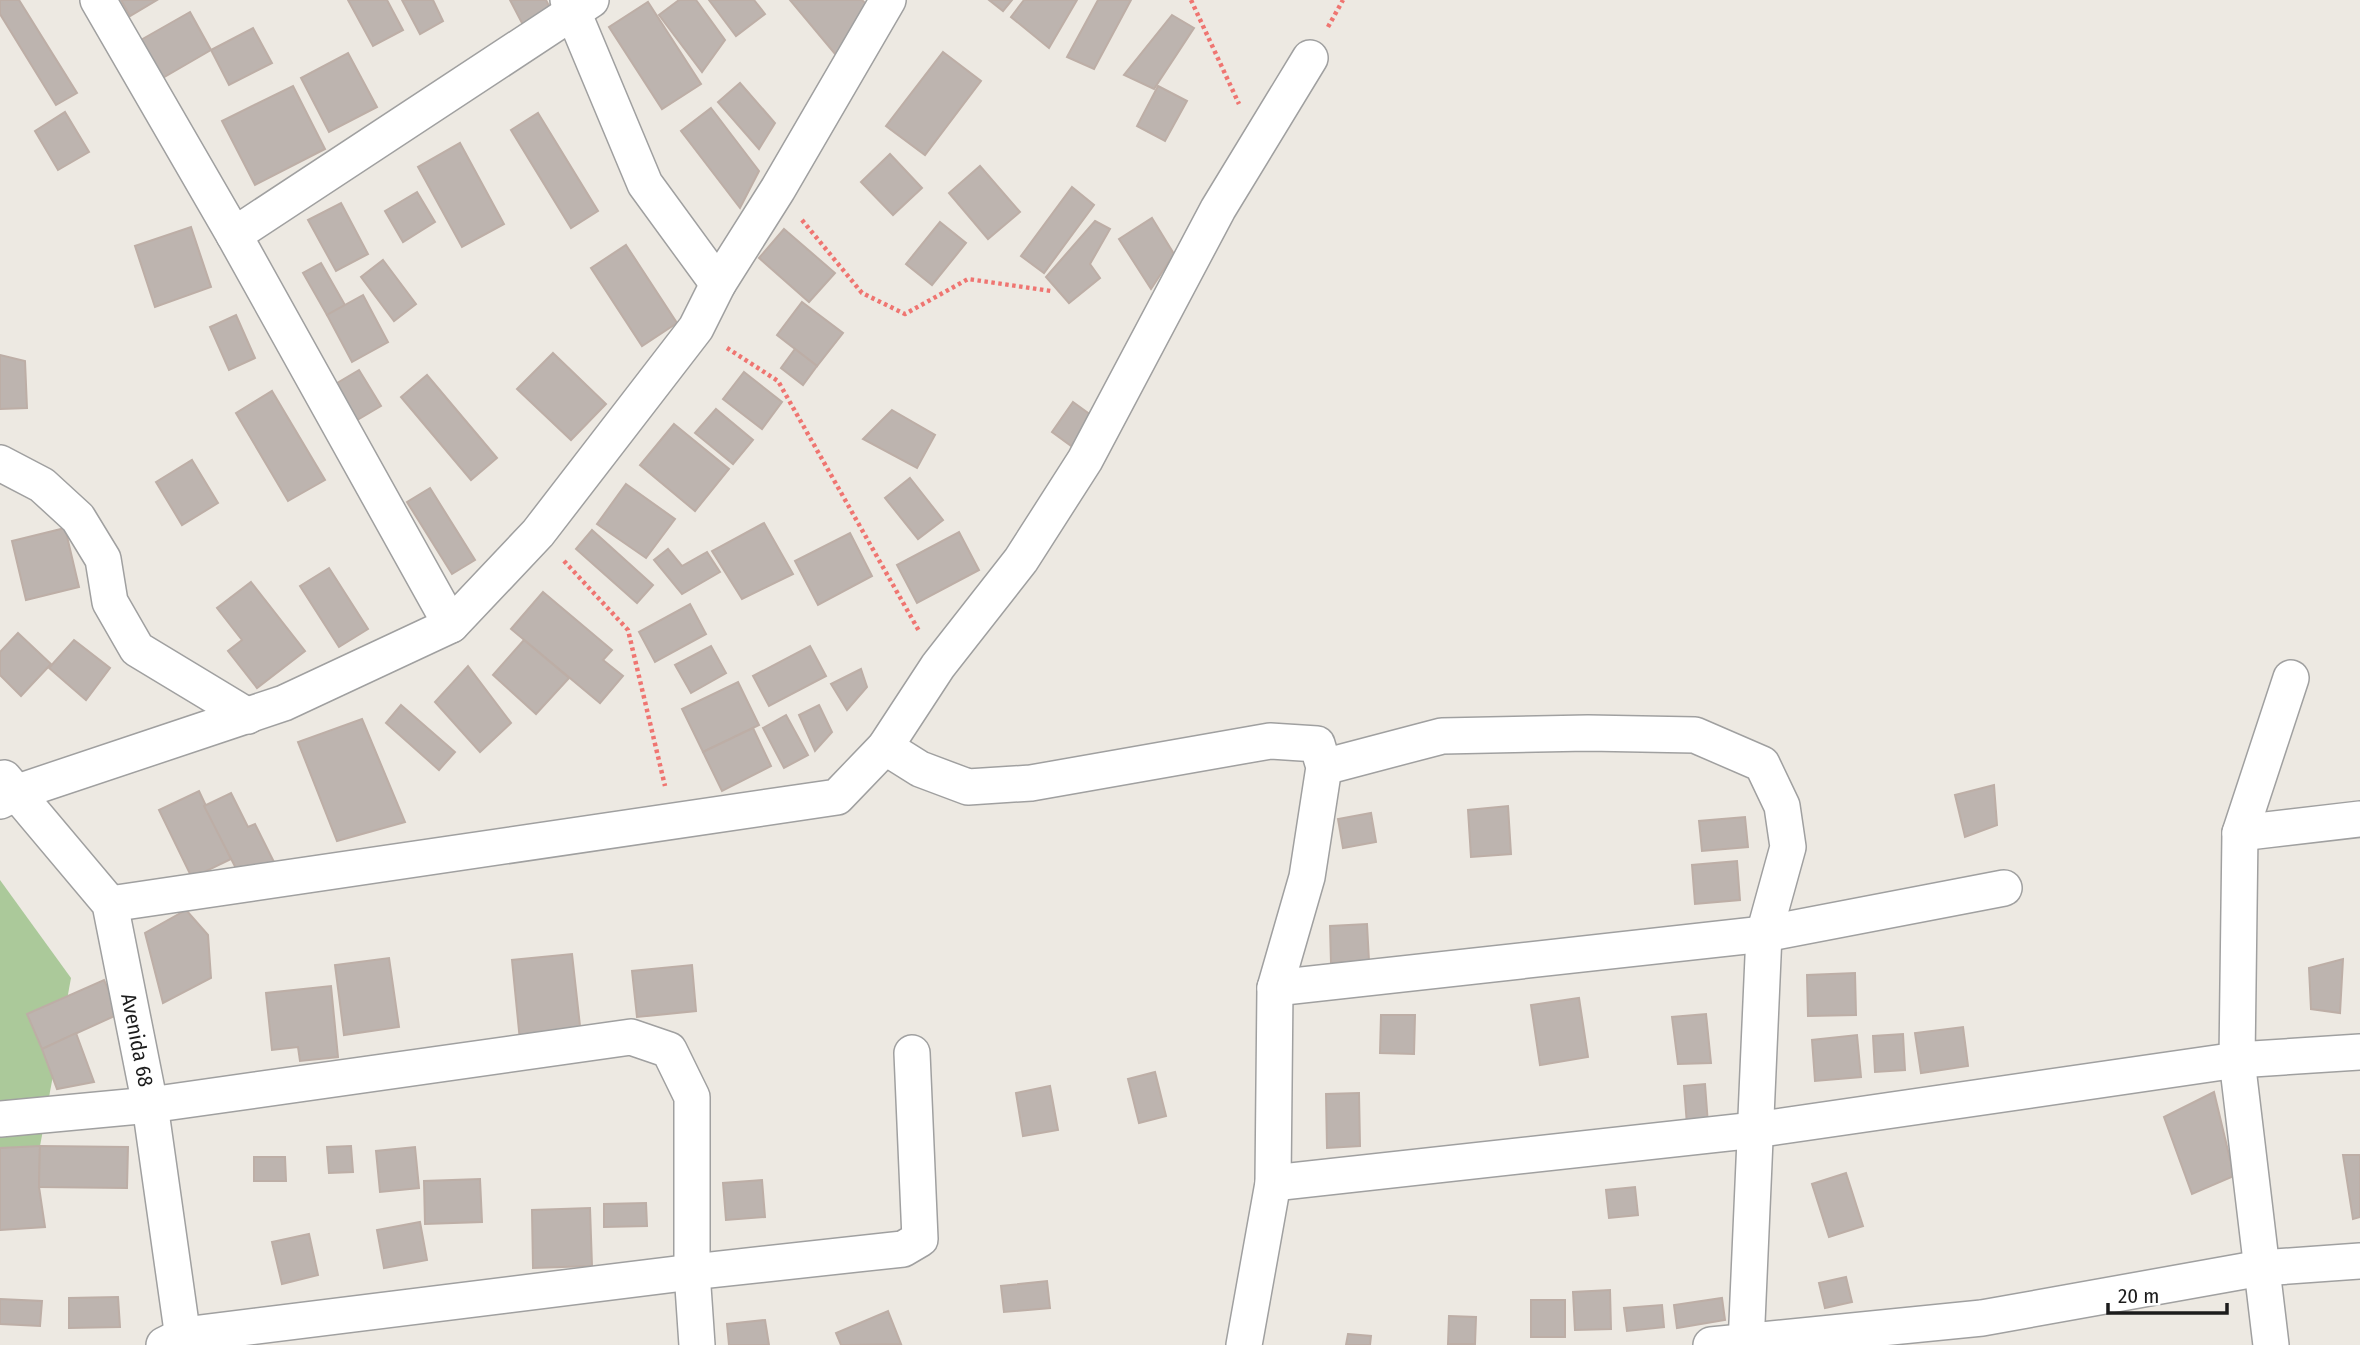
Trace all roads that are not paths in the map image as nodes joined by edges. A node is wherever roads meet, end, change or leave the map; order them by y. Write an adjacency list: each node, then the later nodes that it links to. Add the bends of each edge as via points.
1 (98, 0): 5 (street)
2 (888, 0): 6 (street)
3 (577, 4): 5 (street); 6 (street, via 645,184)
4 (1310, 58): 11 (street, via 1218,209 1086,460 1021,560 938,666)
5 (234, 235): 8 (street)
6 (718, 284): 8 (street, via 696,328 538,533)
7 (0, 463): 10 (street, via 42,485 78,518 103,559 110,602 137,649)
8 (450, 625): 10 (street, via 284,704)
9 (2291, 678): 15 (street)
10 (248, 716): 13 (street)
11 (885, 747): 12 (street, via 920,769 968,787 1031,783 1270,741 1317,744); 17 (street, via 837,797)
12 (1324, 766): 18 (street, via 1442,736 1695,736 1762,764 1783,806 1788,846); 19 (street, via 1307,877)
13 (6, 789): 17 (street, Avenida 68)
14 (2360, 819): 15 (street)
15 (2239, 833): 22 (street)
16 (2004, 888): 18 (street)
17 (110, 904): 23 (street, Avenida 68)
18 (1764, 934): 19 (street); 25 (street)
19 (1275, 988): 26 (street)
20 (2360, 1052): 22 (street)
21 (912, 1053): 29 (street, via 919,1239 902,1249)
22 (2237, 1060): 25 (street); 28 (street)
23 (150, 1105): 24 (street); 29 (street, via 631,1037 669,1051 692,1097); 30 (street, Avenida 68)
24 (0, 1119)
25 (1755, 1130): 26 (street); 31 (street)
26 (1273, 1182): 33 (street)
27 (2360, 1261): 28 (street)
28 (2261, 1268): 31 (street, via 1982,1318); 35 (street)
29 (692, 1272): 30 (street); 32 (street)
30 (177, 1342)
31 (1746, 1343): 34 (street)
32 (697, 1345)
33 (1244, 1345)
34 (1711, 1345)
35 (2270, 1345)

